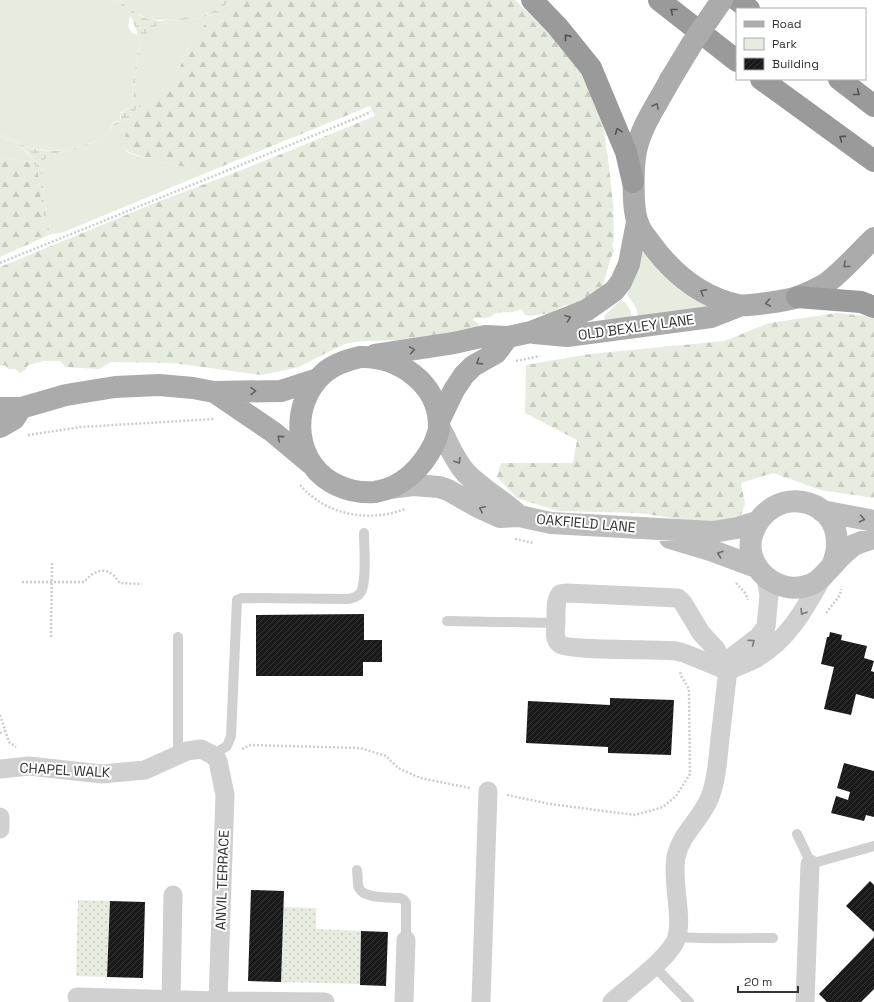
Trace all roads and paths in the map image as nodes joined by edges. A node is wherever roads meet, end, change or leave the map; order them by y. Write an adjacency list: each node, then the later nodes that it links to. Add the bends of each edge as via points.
1 (532, 0): 12 (highway, one-way to 1, via 626,152 591,68)
2 (659, 0): 6 (highway, one-way to 2)
3 (722, 0): 12 (main road, one-way to 3, bridge, via 634,162 640,138 650,116 693,42)
4 (737, 0): 5 (highway)
5 (748, 8)
6 (736, 60)
7 (762, 80): 11 (highway, one-way to 7)
8 (840, 80): 9 (highway, one-way to 9)
9 (874, 106)
10 (371, 112): 15 (path)
11 (874, 161)
12 (633, 182): 13 (main road)
13 (637, 222): 17 (main road, one-way to 13, via 704,293 688,282 670,267); 19 (main road, OLD BEXLEY LANE, one-way to 13, via 579,314 614,291 629,264)
14 (874, 238): 16 (main road, one-way to 16, via 827,282)
15 (0, 262)
16 (797, 297): 17 (main road, one-way to 17); 18 (highway, via 861,302)
17 (739, 306): 19 (main road, OLD BEXLEY LANE, via 711,317 567,336)
18 (874, 307)
19 (531, 332): 20 (main road, OLD BEXLEY LANE)
20 (508, 337): 22 (main road, OLD BEXLEY LANE, one-way to 20, via 485,336); 27 (main road, one-way to 27, via 496,352 473,366 464,375 454,390)
21 (546, 354): 23 (path)
22 (360, 357): 24 (main road, via 332,367); 27 (main road, via 385,360 412,374 431,394)
23 (513, 362)
24 (318, 379): 25 (main road, one-way to 24, via 281,391); 29 (main road, via 305,400 300,423 304,449)
25 (214, 392): 26 (main road, via 166,385 127,386 103,388); 29 (main road, one-way to 25, via 273,432)
26 (10, 408): 28 (main road, via 14,419)
27 (439, 424): 30 (main road, via 431,449 418,469); 32 (street, OAKFIELD LANE, one-way to 32, via 465,472)
28 (0, 427)
29 (310, 463): 30 (main road, via 324,478 344,488 370,492)
30 (390, 488): 32 (street, OAKFIELD LANE, one-way to 30, via 500,517 448,490 434,486)
31 (822, 510): 33 (street, OAKFIELD LANE, one-way to 33); 34 (street, OAKFIELD LANE, via 797,501 784,502 772,507); 40 (street, via 830,519 838,542 836,555)
32 (519, 516): 35 (street, OAKFIELD LANE, via 551,523)
33 (874, 521)
34 (757, 522): 35 (street, OAKFIELD LANE, via 713,532); 39 (street, OAKFIELD LANE, via 750,539 751,552)
35 (653, 529): 39 (street, OAKFIELD LANE, one-way to 35, via 710,550 670,538)
36 (364, 533): 54 (lane, via 364,580 361,592 356,598 237,600 231,736 228,746)
37 (874, 538): 40 (street, OAKFIELD LANE, via 855,545)
38 (52, 560): 42 (path)
39 (761, 572): 40 (street, OAKFIELD LANE, via 775,584 799,588 811,584); 48 (street, one-way to 39, via 733,656 758,637 766,627 769,595)
40 (827, 572): 48 (street, one-way to 48, via 794,625 754,659)
41 (22, 582): 42 (path)
42 (52, 582): 43 (path, via 84,582 92,574 104,570 120,583); 46 (path)
43 (142, 584)
44 (447, 621): 45 (lane)
45 (556, 623): 48 (street, via 557,640 564,646 676,651); 48 (street, via 557,599 561,594 678,598 703,636 715,648)
46 (51, 637)
47 (178, 637): 53 (lane)
48 (728, 671): 64 (street, via 713,787 704,810 682,841 676,861 675,884 679,924)
49 (0, 715): 50 (path)
50 (5, 731): 51 (path); 52 (path, via 10,743)
51 (0, 733)
52 (21, 748)
53 (178, 755): 54 (street, CHAPEL WALK, via 201,749); 55 (street, CHAPEL WALK, via 145,770 102,774 28,766)
54 (215, 758): 70 (street, ANVIL TERRACE, via 225,795)
55 (0, 769)
56 (488, 791): 73 (street)
57 (0, 817): 58 (street)
58 (0, 829)
59 (796, 834): 61 (lane)
60 (874, 846): 61 (lane)
61 (810, 864): 76 (street)
62 (358, 870): 66 (lane, via 359,888 367,896 404,900)
63 (174, 895): 69 (street)
64 (677, 937): 65 (lane); 67 (street, via 675,943)
65 (773, 938)
66 (406, 940): 72 (street)
67 (654, 966): 74 (street); 75 (lane)
68 (77, 997): 69 (street)
69 (171, 999): 70 (street)
70 (218, 1001): 71 (street)
71 (325, 1002)
72 (404, 1002)
73 (481, 1002)
74 (612, 1002)
75 (689, 1002)
76 (805, 1002)

